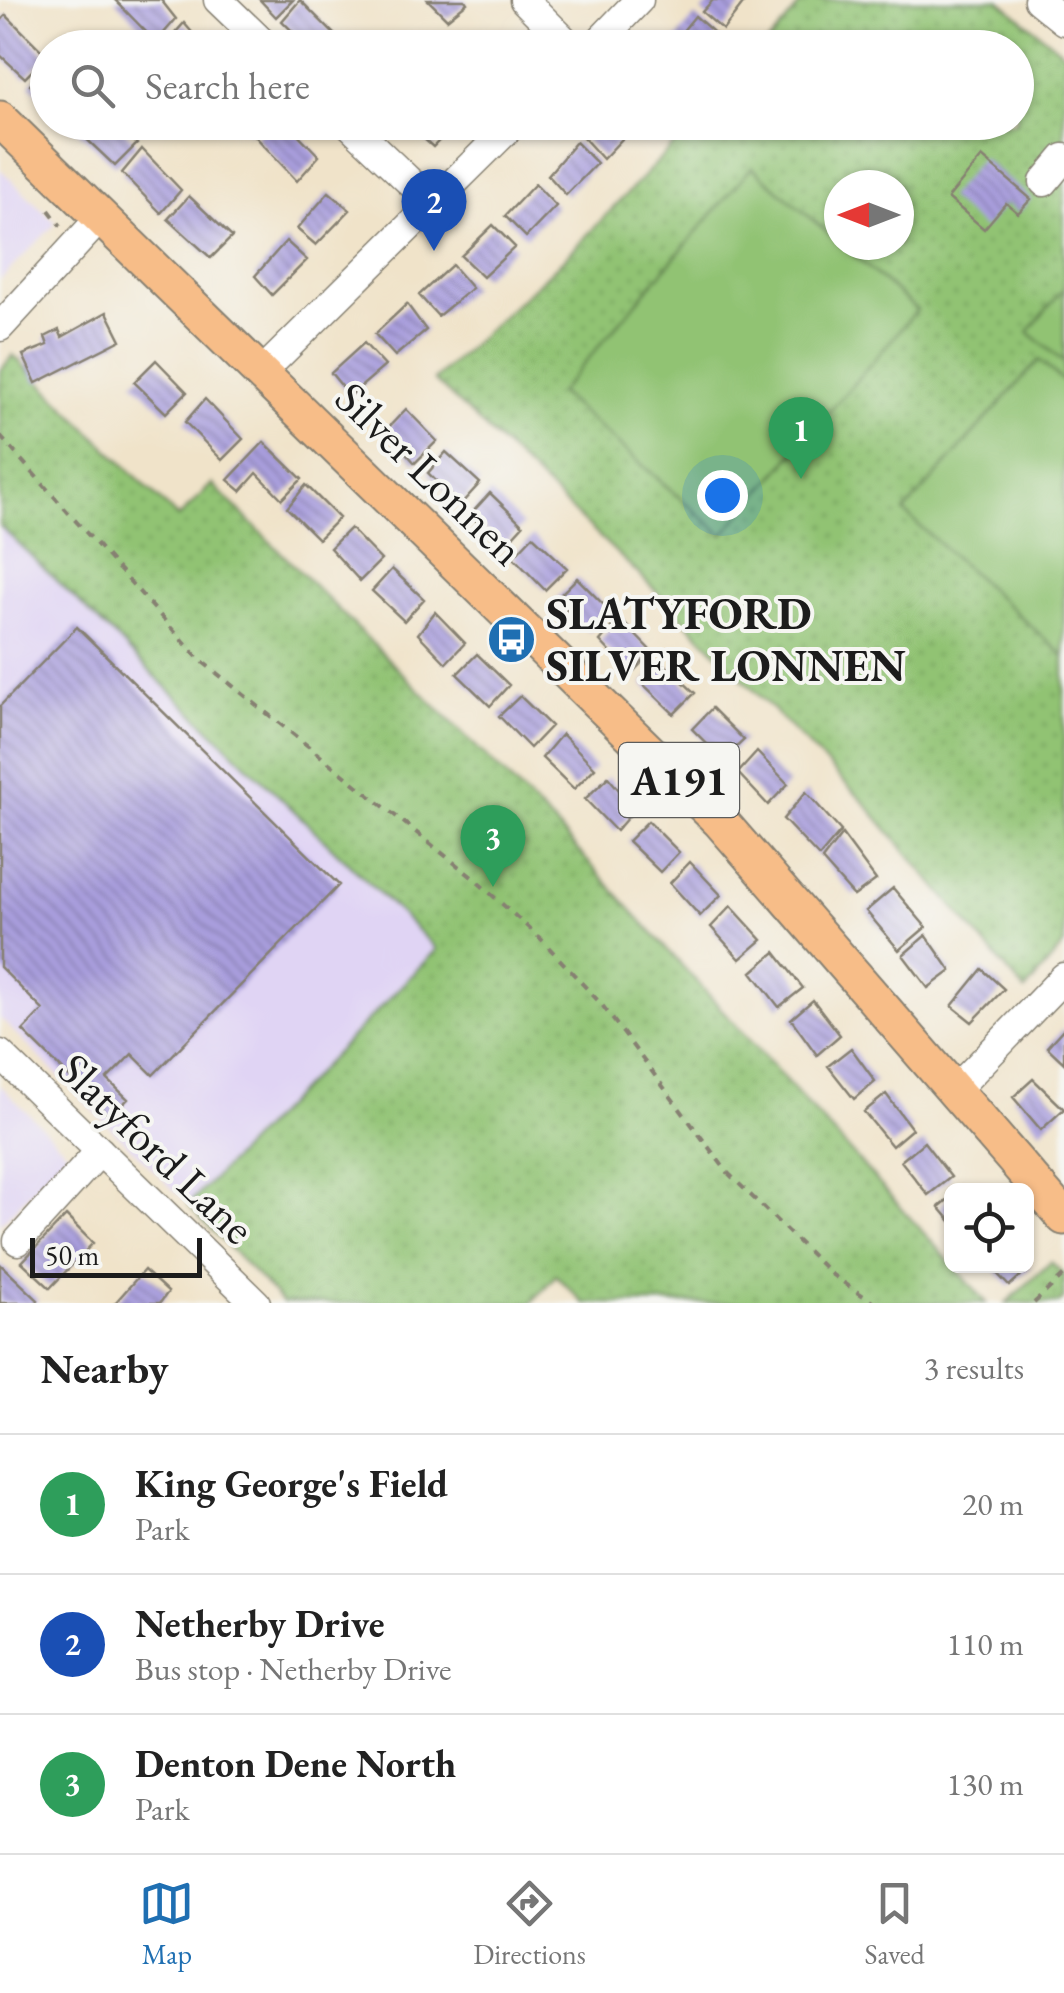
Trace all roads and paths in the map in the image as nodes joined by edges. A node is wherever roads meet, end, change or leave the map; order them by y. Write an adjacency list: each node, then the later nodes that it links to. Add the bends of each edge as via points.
1 (218, 0): 6 (street)
2 (524, 0): 7 (street)
3 (640, 0): 8 (street)
4 (1038, 0): 5 (street)
5 (1064, 21)
6 (249, 30)
7 (554, 30)
8 (611, 30)
9 (0, 119): 16 (main road, Silver Lonnen / A191)
10 (366, 140): 14 (street)
11 (496, 140): 14 (street)
12 (1064, 158): 13 (street)
13 (1044, 182)
14 (431, 202): 19 (street)
15 (46, 207): 17 (path)
16 (102, 216): 17 (street); 19 (main road, Silver Lonnen / A191)
17 (76, 245): 18 (street)
18 (0, 327)
19 (260, 374): 23 (main road, Silver Lonnen / A191, via 720,821)
20 (0, 436): 29 (path, via 200,659 542,938 602,1004 728,1173 831,1274)
21 (1064, 978): 23 (street)
22 (0, 1054): 24 (street, Slatyford Lane)
23 (954, 1091): 25 (main road, Silver Lonnen / A191)
24 (100, 1151): 26 (street); 28 (street, Slatyford Lane)
25 (1064, 1218)
26 (18, 1241)
27 (1064, 1276): 30 (path)
28 (236, 1297)
29 (874, 1303)
30 (1034, 1303)

